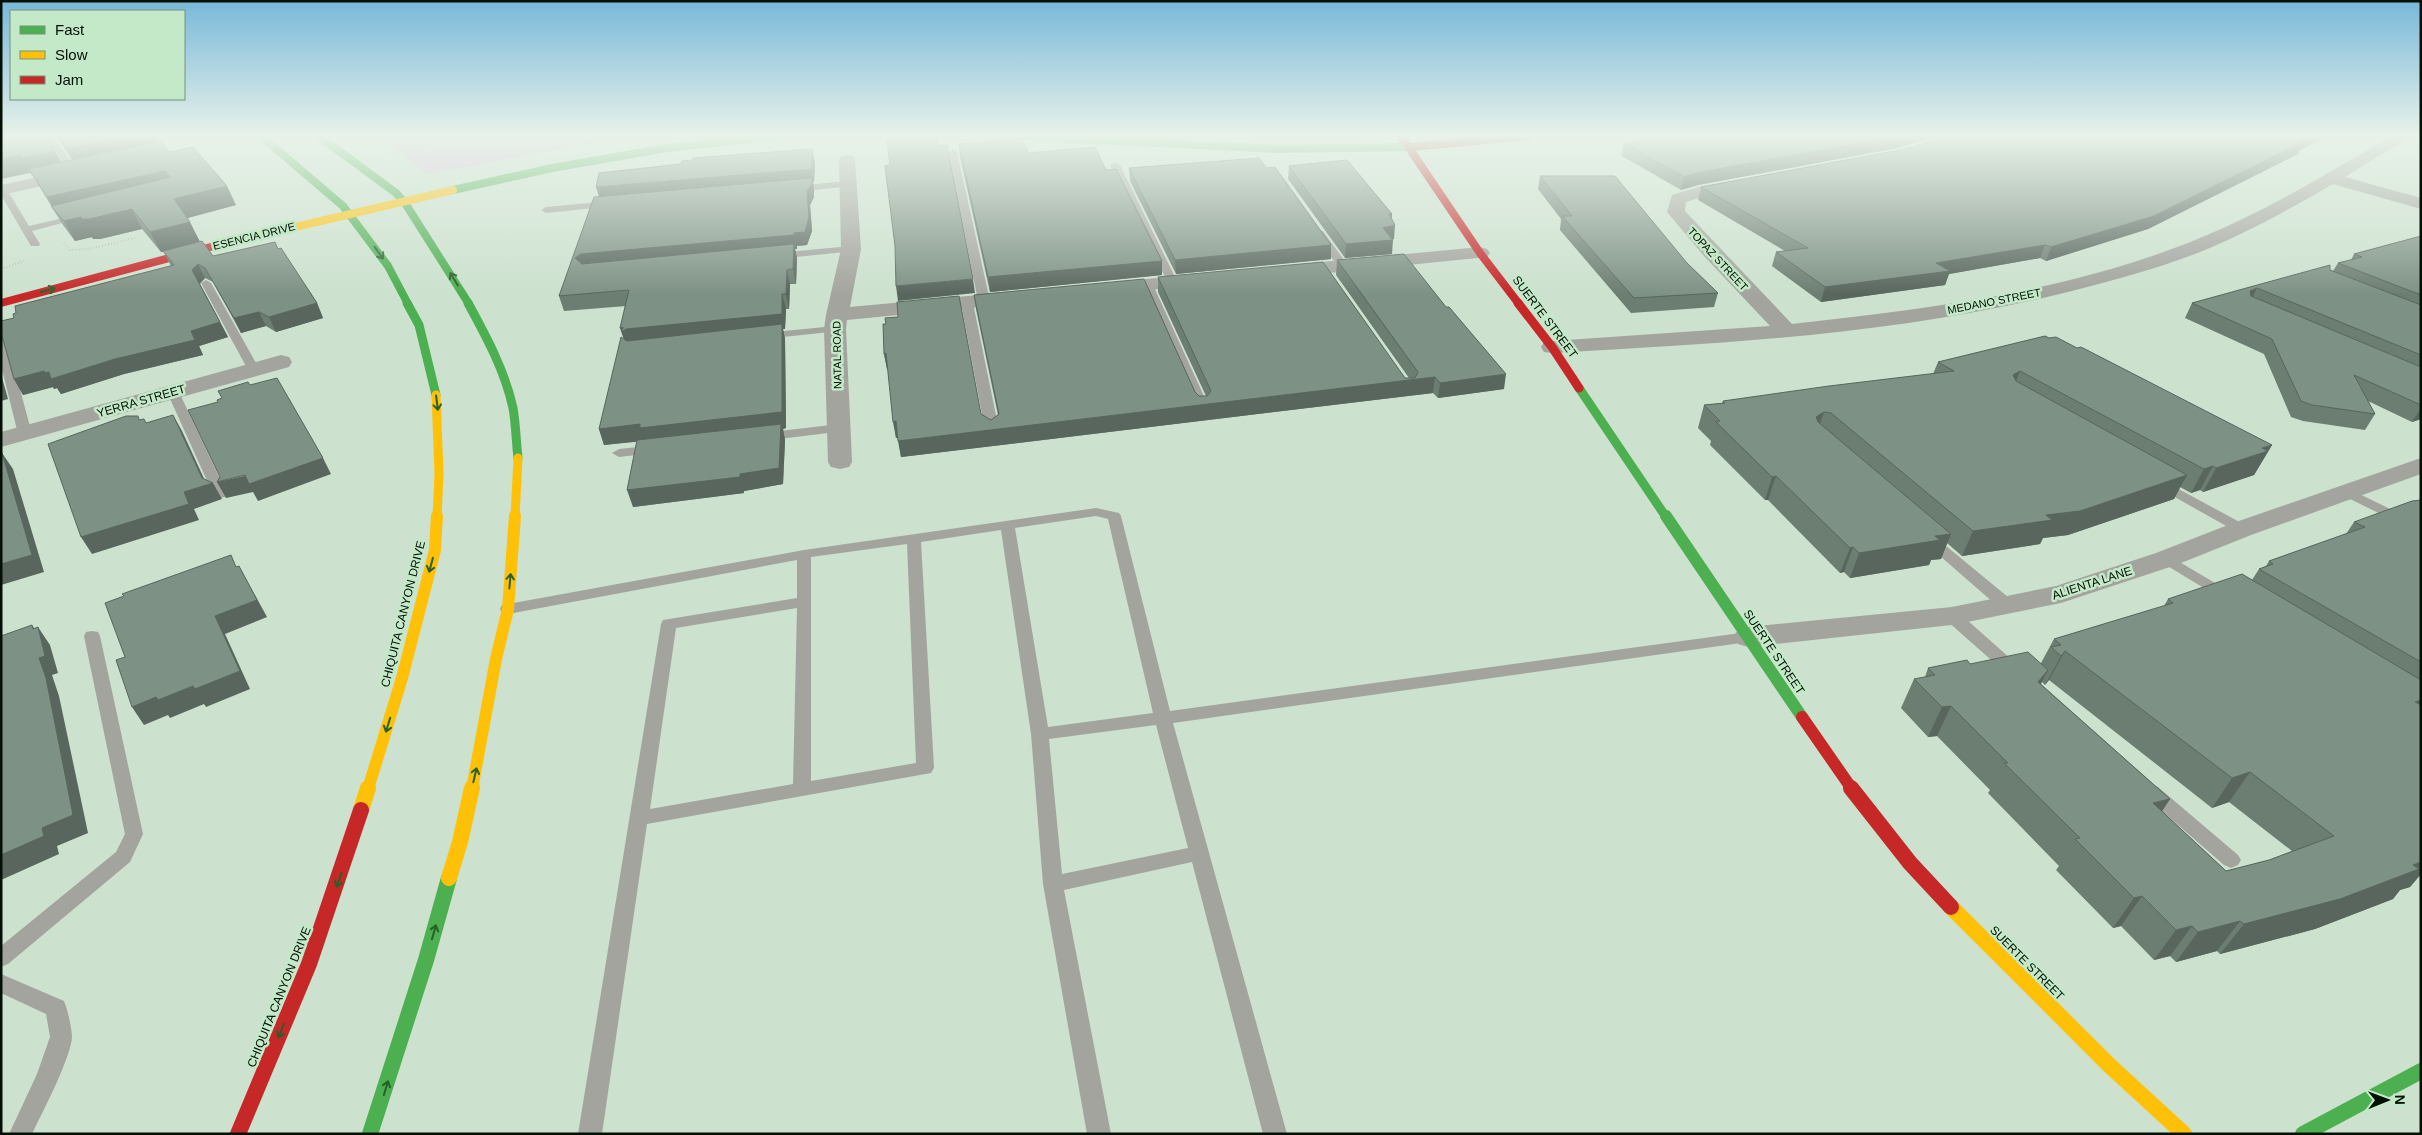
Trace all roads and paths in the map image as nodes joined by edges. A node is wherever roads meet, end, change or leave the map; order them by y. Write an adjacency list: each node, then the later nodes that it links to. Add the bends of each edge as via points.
1 (322, 189): 19 (street, CHIQUITA CANYON DRIVE)
2 (391, 189): 15 (street)
3 (413, 189): 15 (street, ESENCIA DRIVE)
4 (467, 189): 16 (street, ESENCIA DRIVE)
5 (792, 189): 14 (lane)
6 (848, 189): 27 (street, NATAL ROAD)
7 (958, 189): 41 (lane)
8 (1127, 189): 36 (lane)
9 (1436, 189): 28 (street, SUERTE STREET)
10 (1715, 189): 44 (street, TOPAZ STREET, via 1678,199 1676,212)
11 (2310, 189): 44 (street, MEDANO STREET, via 2196,246 2107,275 2008,299 1907,317)
12 (2368, 189): 18 (street)
13 (2, 190): 23 (lane)
14 (780, 190)
15 (396, 193): 16 (street); 19 (street, ESENCIA DRIVE)
16 (405, 203): 19 (street, ESENCIA DRIVE); 74 (street, one-way to 16, via 519,468 512,406 496,357 479,321)
17 (624, 203): 20 (lane)
18 (2421, 204)
19 (346, 210): 38 (street, ESENCIA DRIVE); 42 (street, ESENCIA DRIVE, one-way to 19); 91 (street, CHIQUITA CANYON DRIVE, one-way to 91, via 388,266 419,325 437,400 439,474 434,550 402,678 348,853 309,964)
20 (546, 210)
21 (89, 214): 23 (lane)
22 (1311, 221): 32 (lane)
23 (27, 229): 26 (lane)
24 (143, 236): 25 (path, via 82,250 70,250)
25 (63, 242)
26 (35, 244)
27 (851, 249): 29 (lane); 43 (street, NATAL ROAD)
28 (1480, 254): 32 (street); 47 (street, SUERTE STREET)
29 (763, 257)
30 (26, 258): 31 (path)
31 (1, 269)
32 (1332, 270): 33 (street)
33 (1267, 273)
34 (1210, 279): 36 (street)
35 (206, 283): 49 (lane)
36 (1173, 283): 37 (street)
37 (1148, 285): 39 (street); 51 (lane)
38 (1, 291)
39 (1087, 291)
40 (1031, 297): 41 (street)
41 (975, 302): 43 (street); 53 (lane)
42 (1, 303)
43 (835, 322): 45 (lane); 52 (street, NATAL ROAD)
44 (1787, 331): 47 (street, MEDANO STREET)
45 (748, 338)
46 (1, 341): 54 (lane)
47 (1552, 347): 77 (street, SUERTE STREET)
48 (281, 362): 49 (street, YERRA STREET)
49 (254, 370): 50 (street, YERRA STREET)
50 (173, 392): 54 (street, YERRA STREET); 63 (lane)
51 (1203, 407)
52 (839, 428): 55 (lane); 59 (street, NATAL ROAD)
53 (992, 430)
54 (25, 434): 56 (street, YERRA STREET)
55 (753, 438)
56 (1, 440)
57 (667, 447): 58 (lane)
58 (619, 453)
59 (840, 462)
60 (2421, 465): 62 (street, ALIENTA LANE)
61 (2148, 476): 65 (lane)
62 (2347, 492): 65 (street, ALIENTA LANE); 67 (lane)
63 (220, 494)
64 (1008, 525): 68 (lane); 79 (lane, via 1096,512 1114,516); 80 (lane)
65 (2242, 529): 70 (street, ALIENTA LANE)
66 (1920, 530): 72 (lane)
67 (2421, 530)
68 (914, 538): 69 (lane); 82 (lane, via 925,768)
69 (804, 554): 71 (lane); 74 (lane)
70 (2166, 559): 72 (street, ALIENTA LANE, via 2061,594); 73 (lane)
71 (805, 602): 82 (lane); 83 (lane, via 669,624)
72 (2008, 606): 75 (street, ALIENTA LANE)
73 (2242, 606)
74 (508, 609): 92 (street, one-way to 74, via 460,842)
75 (1952, 616): 77 (street, ALIENTA LANE); 78 (lane)
76 (92, 636): 87 (lane, via 134,834 123,857)
77 (1748, 637): 79 (lane); 96 (street, SUERTE STREET, via 1846,782 1919,875 2109,1065)
78 (2026, 682)
79 (1163, 718): 80 (lane); 84 (lane)
80 (1040, 734): 86 (lane)
81 (2143, 784): 85 (lane)
82 (802, 790): 83 (lane)
83 (639, 818): 93 (lane)
84 (1199, 853): 86 (lane); 95 (lane)
85 (2231, 860)
86 (1053, 884): 94 (lane)
87 (1, 958)
88 (1, 983): 90 (lane, via 56,1008 61,1037 48,1076)
89 (2421, 1071): 97 (street)
90 (20, 1134)
91 (238, 1134)
92 (370, 1134)
93 (590, 1134)
94 (1099, 1134)
95 (1275, 1134)
96 (2184, 1134)
97 (2303, 1134)

